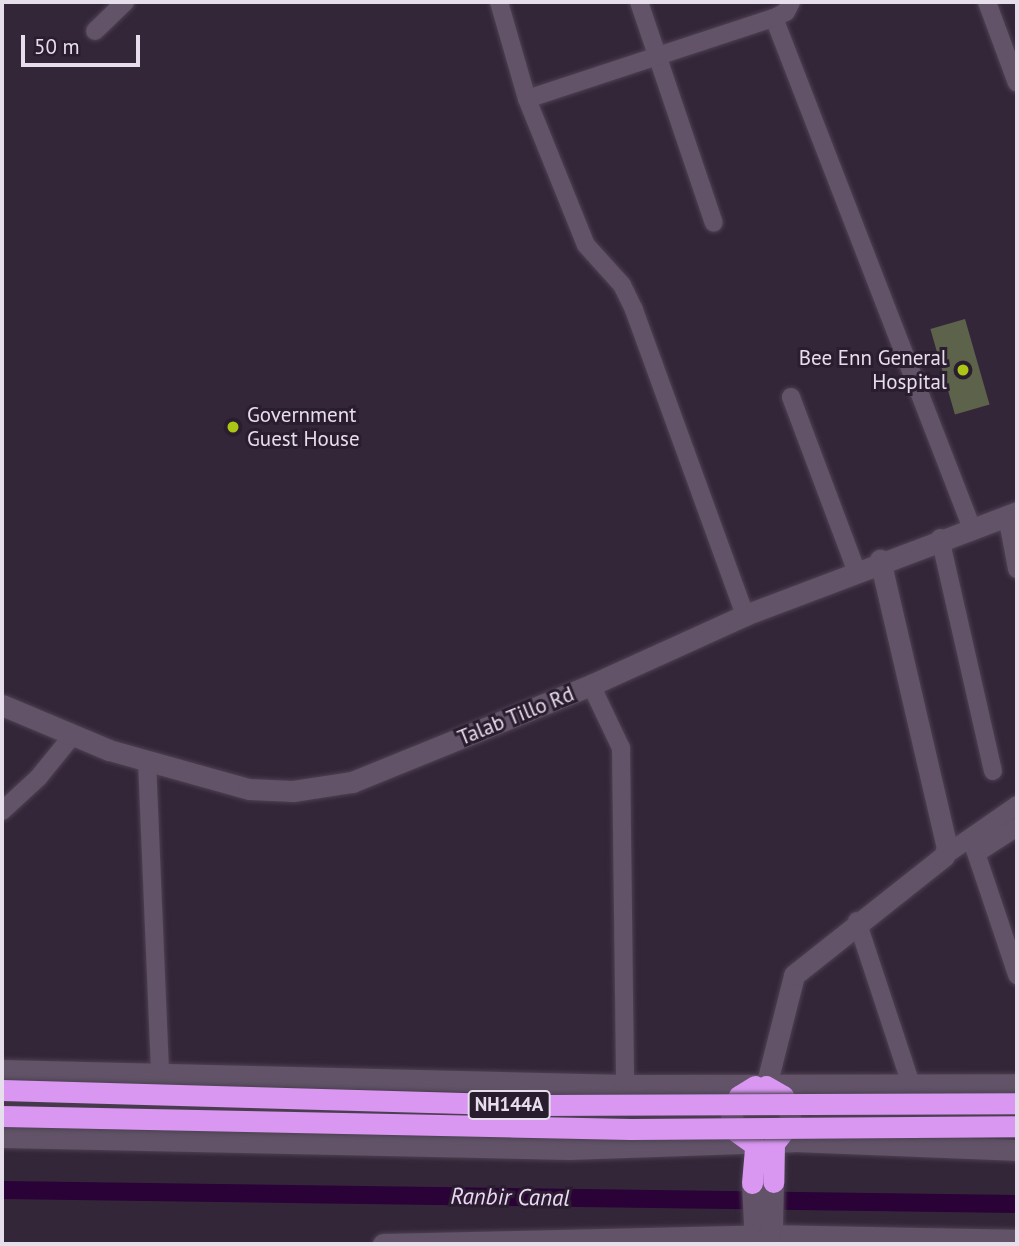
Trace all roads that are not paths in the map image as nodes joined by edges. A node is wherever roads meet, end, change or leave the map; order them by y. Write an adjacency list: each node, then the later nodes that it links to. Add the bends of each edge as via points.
1 (125, 2): 7 (street)
2 (499, 2): 10 (street)
3 (639, 2): 8 (street)
4 (790, 2): 6 (street, via 786,12)
5 (987, 2): 9 (street)
6 (774, 18): 8 (street); 14 (street)
7 (94, 31)
8 (657, 58): 10 (street); 11 (street)
9 (1017, 83)
10 (527, 99): 19 (street, via 586,245 622,285 634,310)
11 (714, 223)
12 (791, 397): 18 (street)
13 (1012, 514): 14 (street, Talab Tillo Rd); 17 (street)
14 (971, 526): 15 (street, Talab Tillo Rd)
15 (940, 538): 16 (street, Talab Tillo Rd); 24 (street)
16 (880, 560): 18 (street, Talab Tillo Rd); 29 (street, via 946,834)
17 (1017, 569)
18 (856, 570): 19 (street, Talab Tillo Rd)
19 (745, 615): 20 (street, Talab Tillo Rd)
20 (591, 685): 23 (street, Talab Tillo Rd, via 352,782 293,791 249,789); 36 (street, via 621,748)
21 (2, 705): 22 (street, Talab Tillo Rd)
22 (73, 735): 23 (street, Talab Tillo Rd); 26 (street, via 38,778)
23 (147, 761): 33 (street)
24 (993, 771)
25 (1017, 805): 28 (street)
26 (2, 811)
27 (1017, 827): 28 (street)
28 (974, 845): 29 (street); 31 (street)
29 (944, 856): 30 (street)
30 (857, 921): 34 (street); 37 (street, via 794,975)
31 (1017, 975)
32 (2, 1070): 33 (street)
33 (160, 1074): 36 (street)
34 (911, 1084): 35 (street); 37 (street)
35 (1017, 1084)
36 (625, 1085): 37 (street)
37 (760, 1086): 43 (highway, via 783,1096 790,1114 789,1124); 43 (highway, via 739,1096 731,1113 736,1131)
38 (2, 1090): 39 (highway, NH144A, bridge, via 531,1105)
39 (1017, 1102)
40 (2, 1116): 41 (highway, NH144A, bridge, via 631,1129)
41 (1017, 1126)
42 (2, 1137): 43 (street, via 569,1149)
43 (764, 1144): 44 (street); 45 (highway)
44 (1017, 1150)
45 (763, 1182): 46 (street)
46 (761, 1235): 48 (street); 49 (street)
47 (1017, 1240): 48 (street)
48 (959, 1242)
49 (383, 1244)

